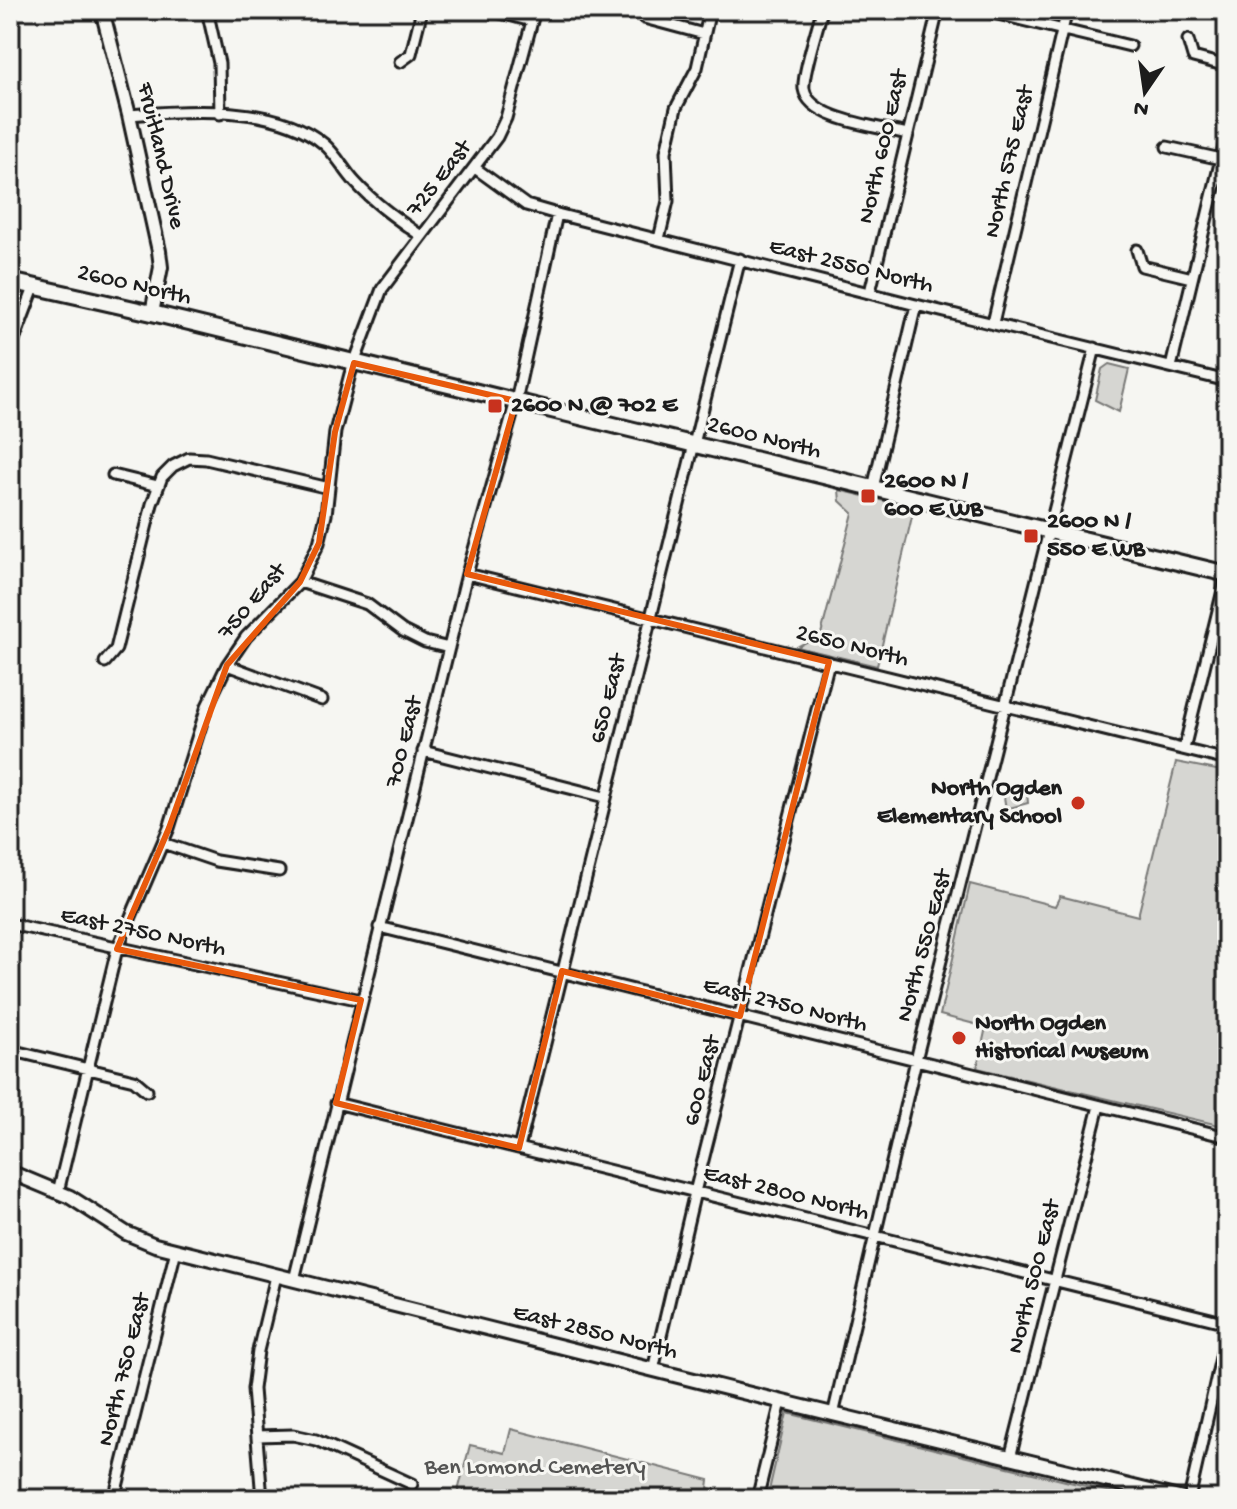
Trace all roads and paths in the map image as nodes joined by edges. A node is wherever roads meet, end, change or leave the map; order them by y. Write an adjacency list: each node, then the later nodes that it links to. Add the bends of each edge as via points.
1 (102, 10): 20 (street, Fruitland Drive)
2 (207, 10): 19 (street, via 219,63)
3 (422, 10): 17 (street, via 411,54)
4 (489, 10): 12 (street)
5 (535, 10): 12 (street, 725 East)
6 (710, 10): 14 (street)
7 (822, 10): 21 (street, via 803,87 809,103 824,113)
8 (938, 10): 21 (street, North 600 East)
9 (981, 10): 13 (street)
10 (1067, 10): 13 (street, North 575 East)
11 (644, 18): 14 (street)
12 (532, 21): 25 (street, 725 East, via 506,118)
13 (1061, 30): 16 (street); 37 (street, North 575 East)
14 (704, 34): 28 (street, via 666,152 668,201)
15 (1188, 40): 18 (street, via 1193,57)
16 (1130, 46)
17 (400, 62)
18 (1227, 66)
19 (220, 114): 20 (street); 27 (street, via 276,118 307,131 327,146 373,200)
20 (129, 115): 36 (street, Fruitland Drive, via 160,259)
21 (907, 134): 34 (street, North 600 East)
22 (1227, 134): 24 (street)
23 (1167, 147): 24 (street)
24 (1221, 159): 31 (street)
25 (475, 168): 26 (street, East 2550 North, via 526,205); 27 (street, 725 East)
26 (557, 214): 28 (street, East 2550 North); 43 (street, 700 East)
27 (421, 236): 40 (street, 725 East, via 382,289)
28 (659, 239): 30 (street, East 2550 North)
29 (1137, 250): 31 (street, via 1142,266)
30 (740, 259): 34 (street, East 2550 North); 44 (street, 650 East)
31 (1192, 278): 41 (street)
32 (10, 281): 33 (main road, 2600 North)
33 (35, 285): 36 (main road, 2600 North); 39 (street)
34 (870, 292): 35 (street, East 2550 North)
35 (916, 305): 37 (street, East 2550 North); 48 (street)
36 (152, 313): 40 (main road, 2600 North)
37 (993, 323): 38 (street, East 2550 North)
38 (1095, 348): 41 (street, East 2550 North); 49 (street, North 550 East)
39 (10, 351)
40 (354, 363): 43 (main road, 2600 North); 47 (street, 750 East, via 335,432)
41 (1171, 367): 42 (street, East 2550 North)
42 (1227, 381)
43 (516, 401): 44 (main road, 2600 North); 50 (street, 700 East)
44 (693, 445): 48 (main road, 2600 North); 53 (street, 650 East)
45 (113, 475): 46 (street)
46 (158, 486): 47 (street, via 173,466 189,458); 55 (street, via 116,649)
47 (329, 488): 52 (street, 750 East, via 319,543)
48 (873, 488): 49 (main road, 2600 North)
49 (1049, 531): 51 (main road, 2600 North); 59 (street, North 550 East)
50 (467, 574): 53 (street, 2650 North); 54 (street, 700 East)
51 (1227, 574): 60 (street)
52 (300, 582): 54 (street, via 367,604 403,631); 57 (street, 750 East, via 246,637)
53 (649, 619): 56 (street, 2650 North); 63 (street, 650 East)
54 (449, 648): 61 (street, 700 East)
55 (105, 662)
56 (829, 662): 59 (street, 2650 North); 71 (street, 600 East)
57 (227, 665): 58 (street); 64 (street, 750 East, via 207,706)
58 (322, 700)
59 (1006, 705): 60 (street, 2650 North); 73 (street, North 550 East)
60 (1184, 749): 62 (street, 2650 North)
61 (423, 751): 63 (street); 67 (street, 700 East)
62 (1227, 760)
63 (605, 797): 69 (street, 650 East)
64 (163, 843): 65 (street, via 216,861); 68 (street, 750 East)
65 (279, 871)
66 (10, 924): 68 (street, East 2750 North)
67 (379, 927): 69 (street, East 2750 North); 70 (street, 700 East)
68 (117, 949): 70 (street, East 2750 North); 74 (street, 750 East)
69 (562, 971): 71 (street, East 2750 North); 79 (street, 650 East)
70 (361, 1000): 76 (street, 700 East)
71 (740, 1016): 73 (street, East 2750 North); 82 (street, 600 East)
72 (10, 1050): 74 (street)
73 (916, 1060): 77 (street, East 2750 North); 83 (street, North 550 East)
74 (87, 1069): 75 (street, via 134,1080); 81 (street, 750 East)
75 (147, 1091)
76 (336, 1103): 79 (street, East 2800 North); 86 (street, 700 East)
77 (1099, 1106): 78 (street, East 2750 North); 87 (street, North 500 East)
78 (1227, 1137)
79 (519, 1148): 82 (street, East 2800 North)
80 (10, 1172): 81 (street, East 2850 North)
81 (58, 1192): 84 (street, East 2850 North, via 135,1238)
82 (695, 1192): 83 (street, East 2800 North); 90 (street, 600 East)
83 (875, 1237): 87 (street, East 2800 North); 92 (street, North 550 East)
84 (176, 1250): 85 (street, East 2850 North); 96 (street, North 750 East)
85 (276, 1276): 86 (street, East 2850 North); 93 (street, via 255,1376)
86 (294, 1280): 90 (street, East 2850 North)
87 (1054, 1281): 88 (street, East 2800 North); 94 (street, North 500 East)
88 (1227, 1323)
89 (1227, 1331): 99 (street)
90 (653, 1370): 91 (street, East 2850 North)
91 (781, 1402): 92 (street, East 2850 North); 98 (street)
92 (833, 1415): 94 (street, East 2850 North)
93 (257, 1436): 95 (street, via 316,1440); 97 (street)
94 (1010, 1458): 99 (street, East 2850 North)
95 (412, 1484)
96 (114, 1499)
97 (262, 1499)
98 (757, 1499)
99 (1186, 1499)

